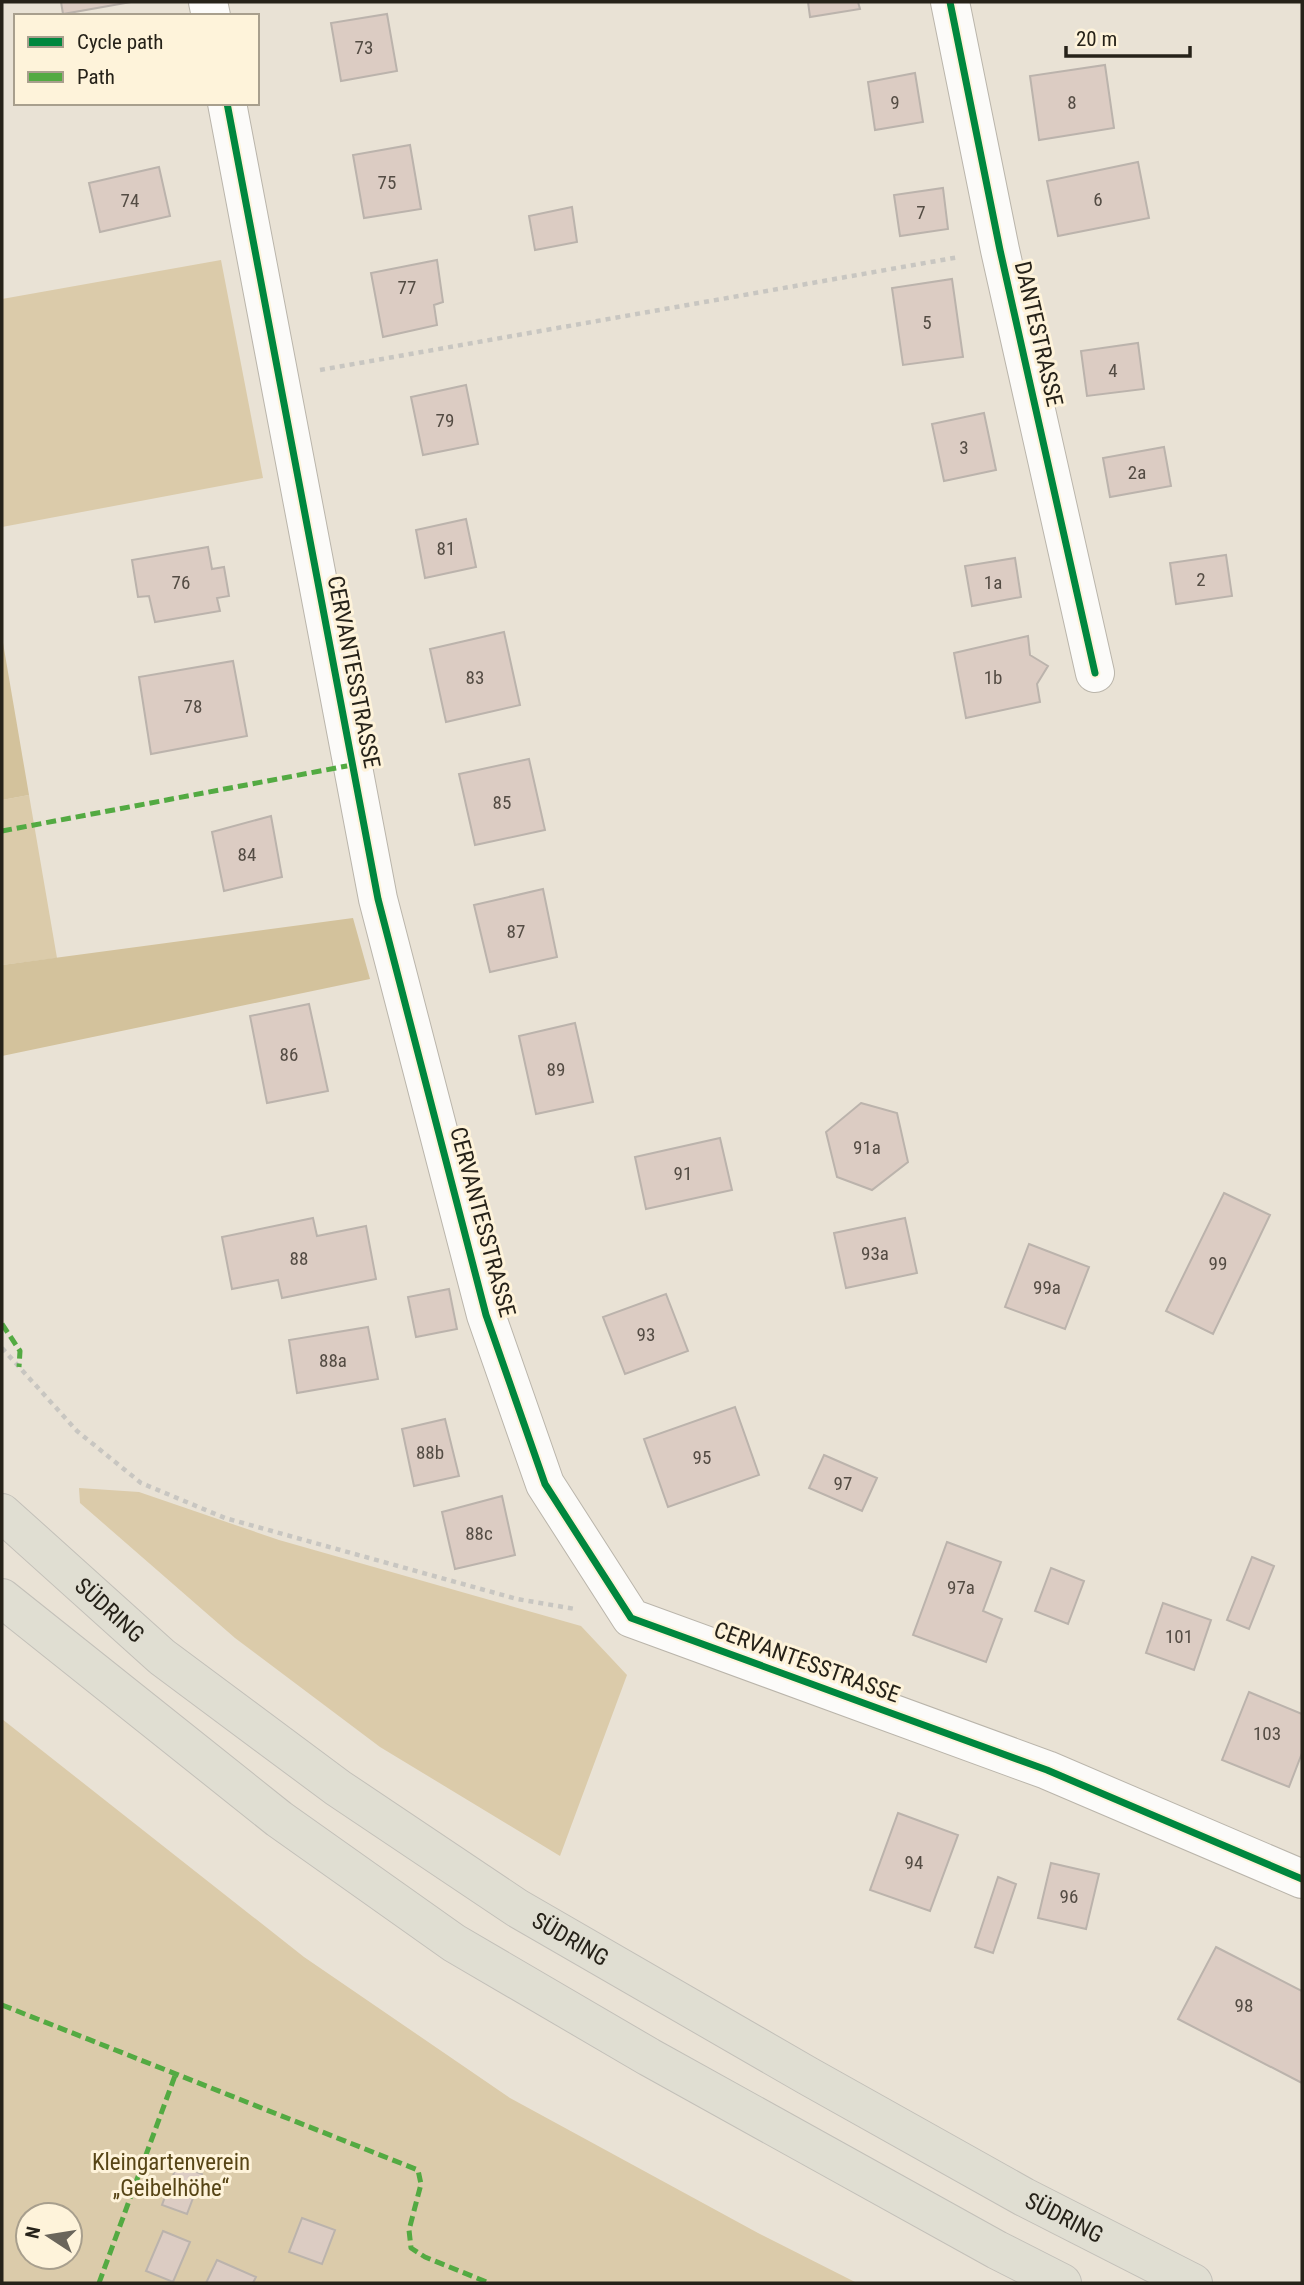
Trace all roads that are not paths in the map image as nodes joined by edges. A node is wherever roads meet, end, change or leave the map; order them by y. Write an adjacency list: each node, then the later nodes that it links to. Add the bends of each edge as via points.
1 (950, 2): 3 (street, DANTESTRASSE, via 1000,250)
2 (227, 105): 6 (street, CERVANTESSTRASSE, via 378,899 486,1315 545,1484 631,1618 1047,1770)
3 (1095, 673)
4 (2, 1513): 8 (main road, SÜDRING, via 162,1657 338,1788 517,1908 1000,2183)
5 (2, 1598): 7 (main road, via 279,1819 454,1943 649,2057)
6 (1302, 1879)
7 (1062, 2283)
8 (1194, 2283)

